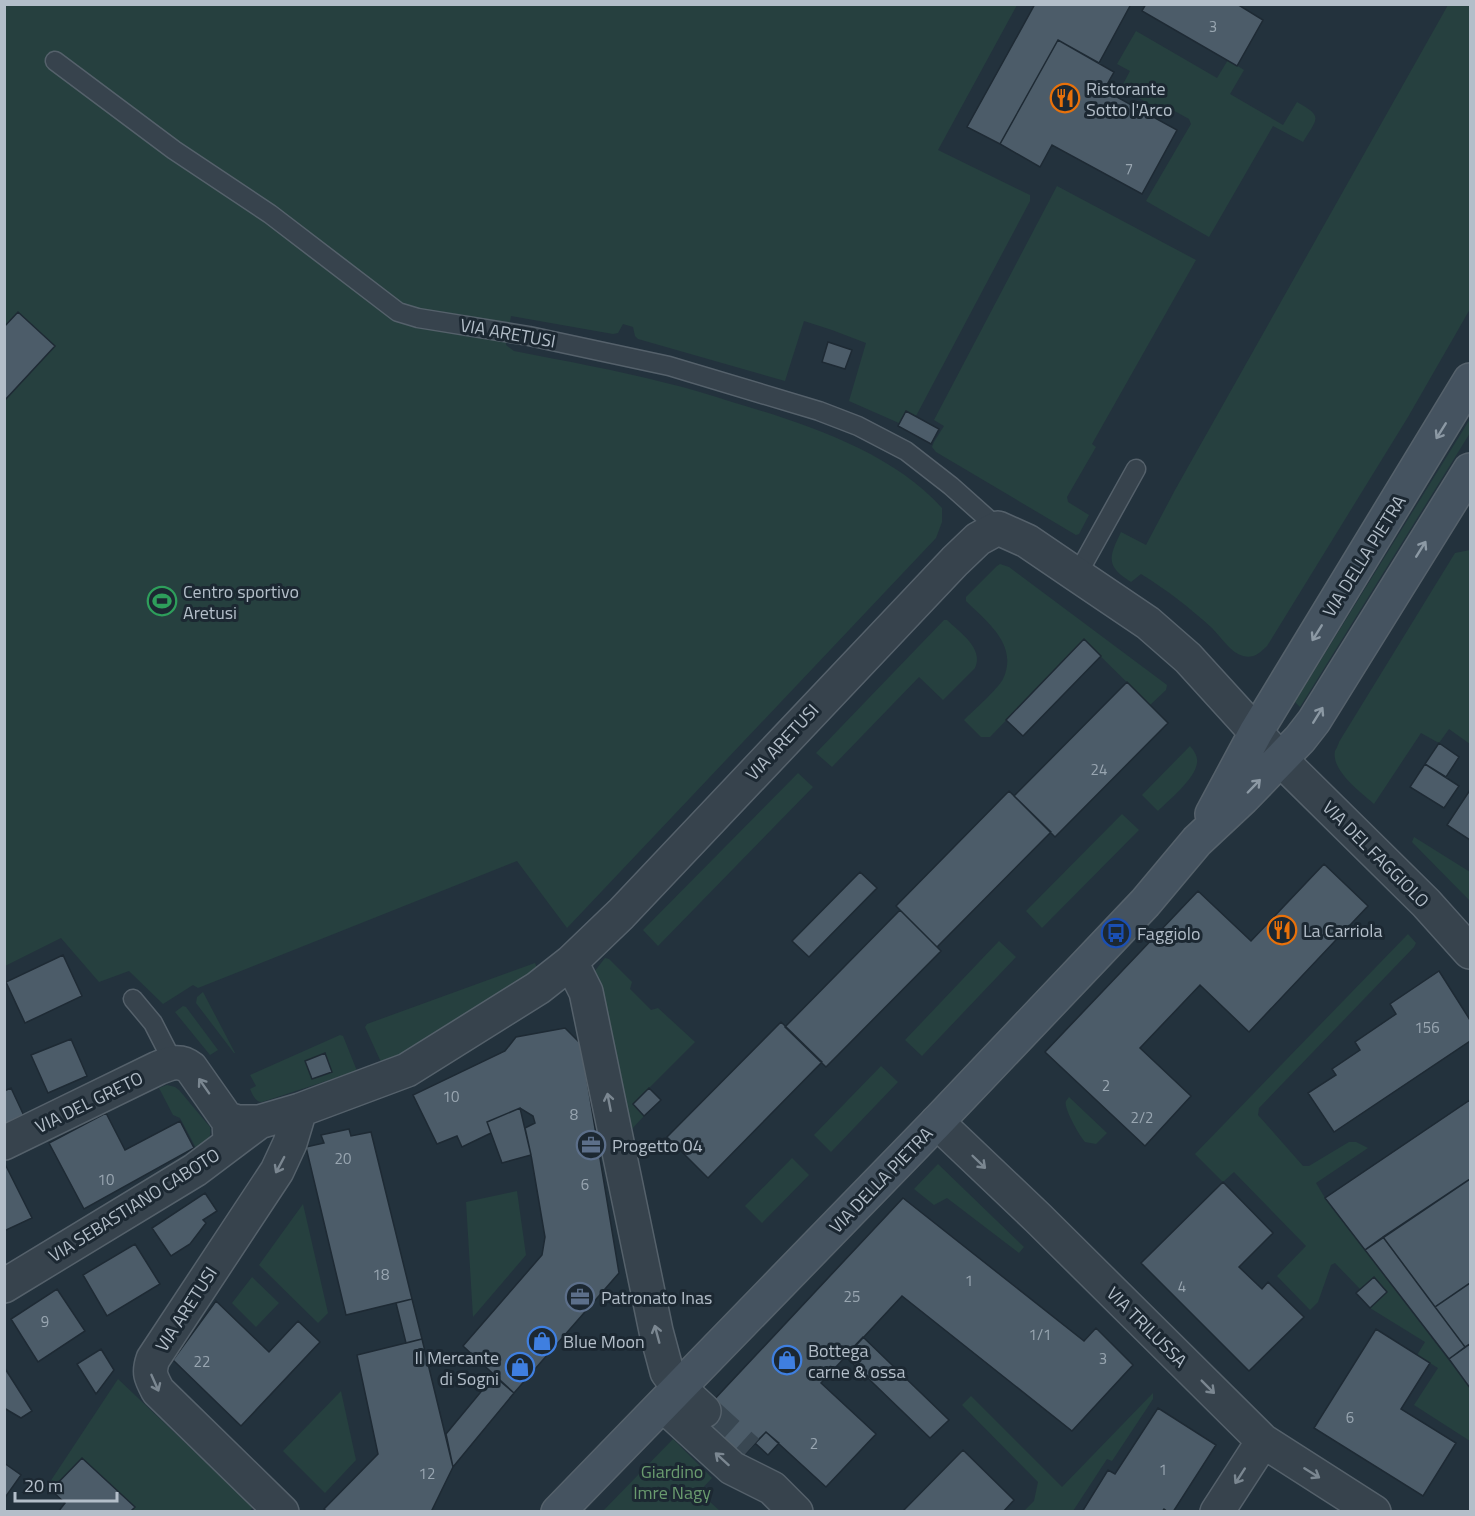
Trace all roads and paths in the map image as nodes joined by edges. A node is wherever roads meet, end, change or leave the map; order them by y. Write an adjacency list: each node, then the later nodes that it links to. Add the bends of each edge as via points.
1 (55, 61): 5 (lane, VIA ARETUSI, via 174,150 270,214 398,312 669,366 819,411 906,451)
2 (1470, 380): 7 (main road, VIA DELLA PIETRA, one-way to 7)
3 (1136, 469): 6 (lane)
4 (1470, 470): 8 (main road, VIA DELLA PIETRA, one-way to 4, via 1314,721)
5 (998, 528): 6 (street, VIA ARETUSI, via 1027,541); 11 (street, VIA ARETUSI, via 978,539 955,561)
6 (1077, 574): 7 (street, VIA ARETUSI, via 1171,642)
7 (1256, 732): 8 (street); 9 (main road, VIA DELLA PIETRA)
8 (1280, 759): 9 (main road, VIA DELLA PIETRA, one-way to 8); 10 (street, VIA DEL FAGGIOLO, via 1426,903)
9 (1197, 841): 15 (main road, VIA DELLA PIETRA, via 1145,903)
10 (1470, 952)
11 (571, 962): 14 (street, VIA ARETUSI, via 538,988 407,1070); 19 (street, one-way to 11, via 588,1000)
12 (133, 999): 13 (lane, via 153,1023)
13 (173, 1062): 16 (street, one-way to 13, via 191,1068); 17 (street, VIA DEL GRETO)
14 (300, 1110): 16 (street, VIA ARETUSI); 24 (street, VIA ARETUSI, one-way to 24, via 277,1171 150,1368 158,1391)
15 (937, 1122): 19 (main road, VIA DELLA PIETRA); 21 (street, VIA TRILUSSA, one-way to 21)
16 (239, 1128): 18 (street, VIA SEBASTIANO CABOTO, via 195,1170)
17 (4, 1143)
18 (4, 1286)
19 (671, 1396): 20 (street); 23 (street, one-way to 19, via 732,1468); 25 (main road, VIA DELLA PIETRA)
20 (704, 1411)
21 (1263, 1441): 27 (street, one-way to 27); 28 (street, VIA TRILUSSA, one-way to 28)
22 (748, 1451): 23 (street)
23 (772, 1488): 26 (street)
24 (282, 1512)
25 (558, 1512)
26 (796, 1512)
27 (1217, 1512)
28 (1374, 1512)

